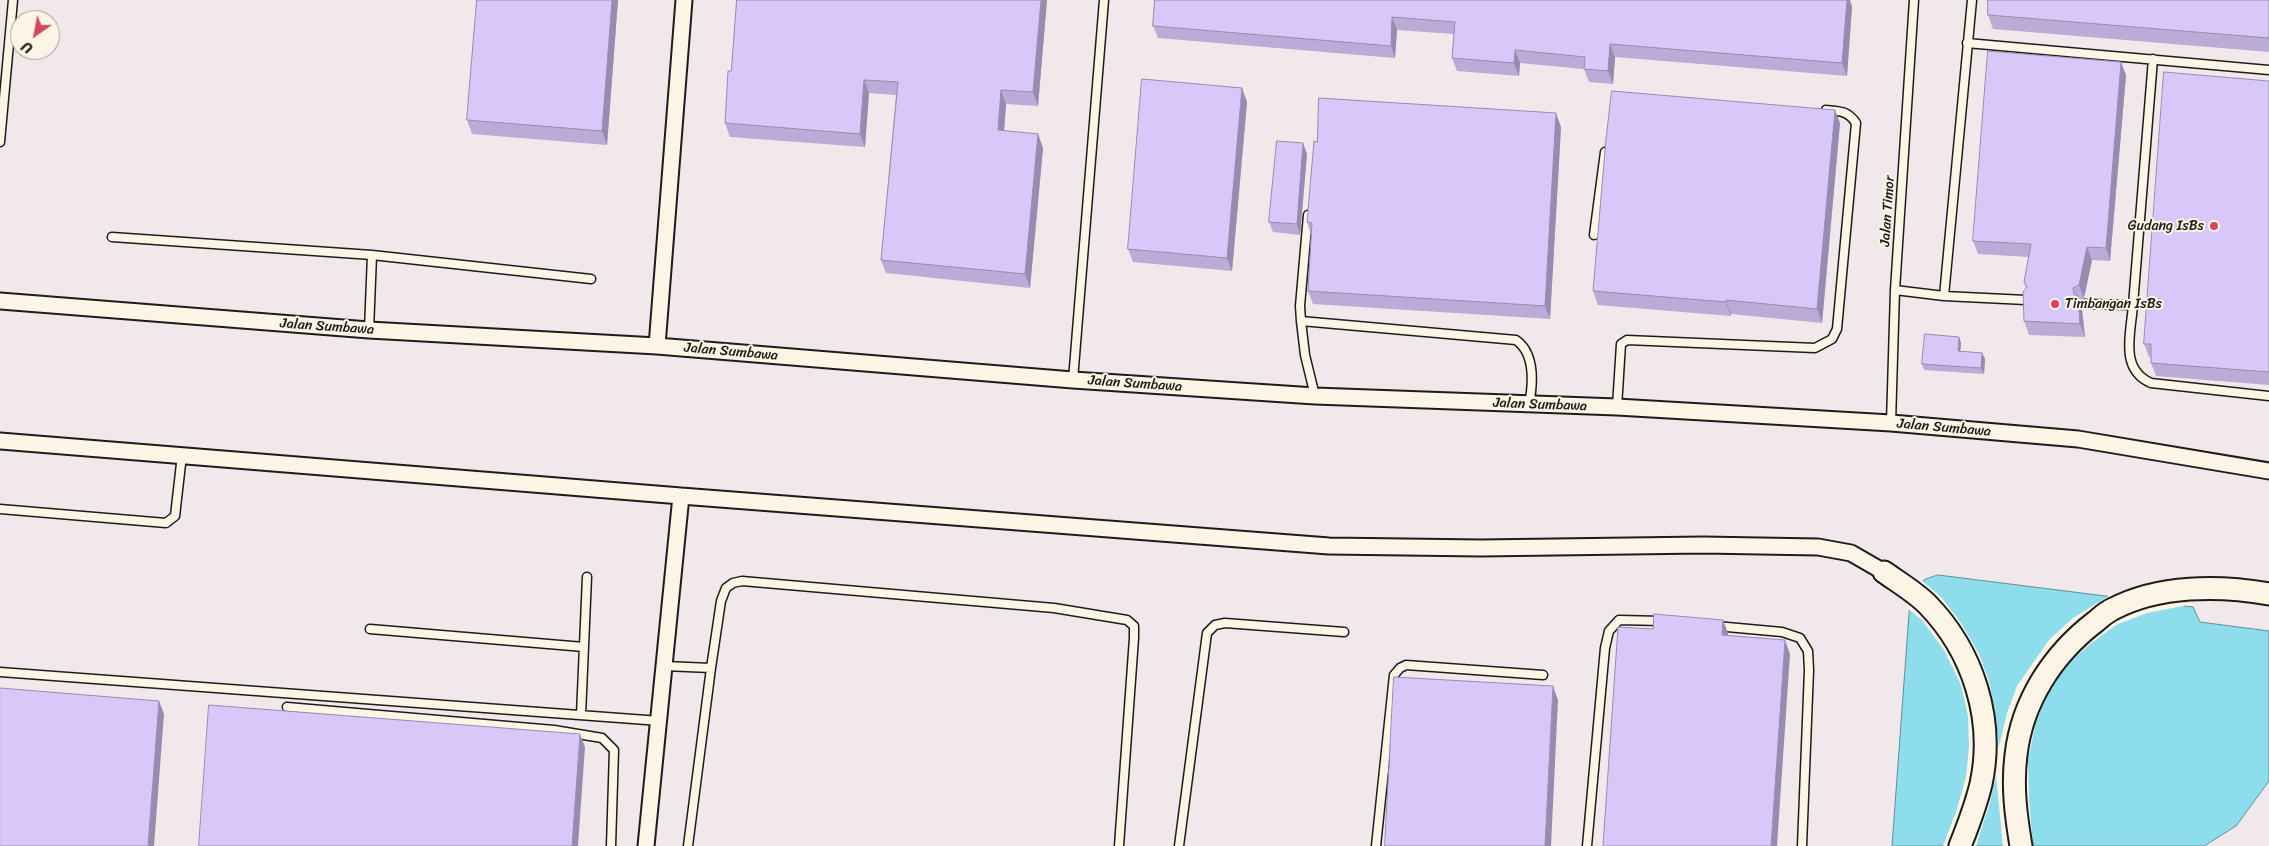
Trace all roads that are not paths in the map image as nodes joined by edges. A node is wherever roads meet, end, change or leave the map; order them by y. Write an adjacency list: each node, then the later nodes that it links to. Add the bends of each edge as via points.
1 (13, 0): 10 (lane)
2 (684, 0): 26 (street)
3 (1104, 0): 27 (lane)
4 (1914, 0): 18 (lane, Jalan Timor)
5 (1972, 0): 6 (lane)
6 (1967, 44): 7 (lane); 19 (lane)
7 (2153, 59): 8 (lane); 23 (lane)
8 (2269, 70)
9 (1814, 109): 31 (lane, via 1844,112 1856,123 1837,329 1832,338 1815,348 1627,340 1621,344)
10 (0, 138): 12 (lane)
11 (1607, 139): 14 (lane)
12 (0, 142)
13 (1308, 210): 24 (lane)
14 (1594, 235)
15 (112, 237): 16 (lane)
16 (372, 255): 17 (lane); 25 (lane)
17 (591, 279)
18 (1895, 290): 19 (lane); 32 (lane, Jalan Timor)
19 (1944, 296): 20 (lane)
20 (2026, 300)
21 (0, 301): 25 (street, Jalan Sumbawa)
22 (2083, 304): 23 (lane)
23 (2133, 305): 29 (lane, via 2129,355 2140,379 2151,383)
24 (1301, 320): 28 (lane); 30 (lane, via 1516,340 1526,350 1531,364)
25 (368, 330): 26 (street, Jalan Sumbawa)
26 (657, 346): 27 (street, Jalan Sumbawa)
27 (1073, 380): 28 (street, Jalan Sumbawa)
28 (1315, 396): 30 (street, Jalan Sumbawa)
29 (2269, 396)
30 (1530, 398): 31 (street, Jalan Sumbawa)
31 (1617, 400): 32 (street, Jalan Sumbawa)
32 (1891, 423): 35 (street, Jalan Sumbawa, via 2078,439)
33 (0, 441): 34 (street)
34 (182, 455): 36 (street); 37 (lane, via 175,516 166,523)
35 (2269, 470)
36 (681, 496): 38 (street, via 1329,546 1818,546 1851,553); 46 (street)
37 (0, 509)
38 (1884, 572): 61 (main road, via 1926,604 1955,640 1973,674 1980,700 1985,744 1981,784)
39 (587, 578): 45 (lane)
40 (2269, 594): 62 (main road, via 2203,588 2158,593 2112,609 2075,637 2046,672 2025,712 2016,756 2014,806)
41 (1675, 622): 59 (lane, via 1619,620 1609,631)
42 (1704, 625): 60 (lane, via 1782,632 1800,638 1808,651)
43 (370, 629): 45 (lane)
44 (1344, 632): 57 (lane, via 1225,623 1215,625 1207,633)
45 (584, 647): 51 (lane)
46 (664, 666): 47 (lane); 52 (street)
47 (710, 668): 55 (lane); 56 (lane, via 721,601 726,588 742,581 1054,608 1127,620 1134,626 1134,638)
48 (0, 672): 51 (lane)
49 (1542, 675): 58 (lane, via 1406,665 1400,668 1394,676)
50 (287, 707): 53 (lane, via 554,730 602,738 614,750)
51 (581, 715): 52 (lane)
52 (660, 721): 54 (street)
53 (611, 846)
54 (646, 846)
55 (688, 846)
56 (1119, 846)
57 (1179, 846)
58 (1376, 846)
59 (1587, 846)
60 (1802, 846)
61 (1960, 846)
62 (2021, 846)

